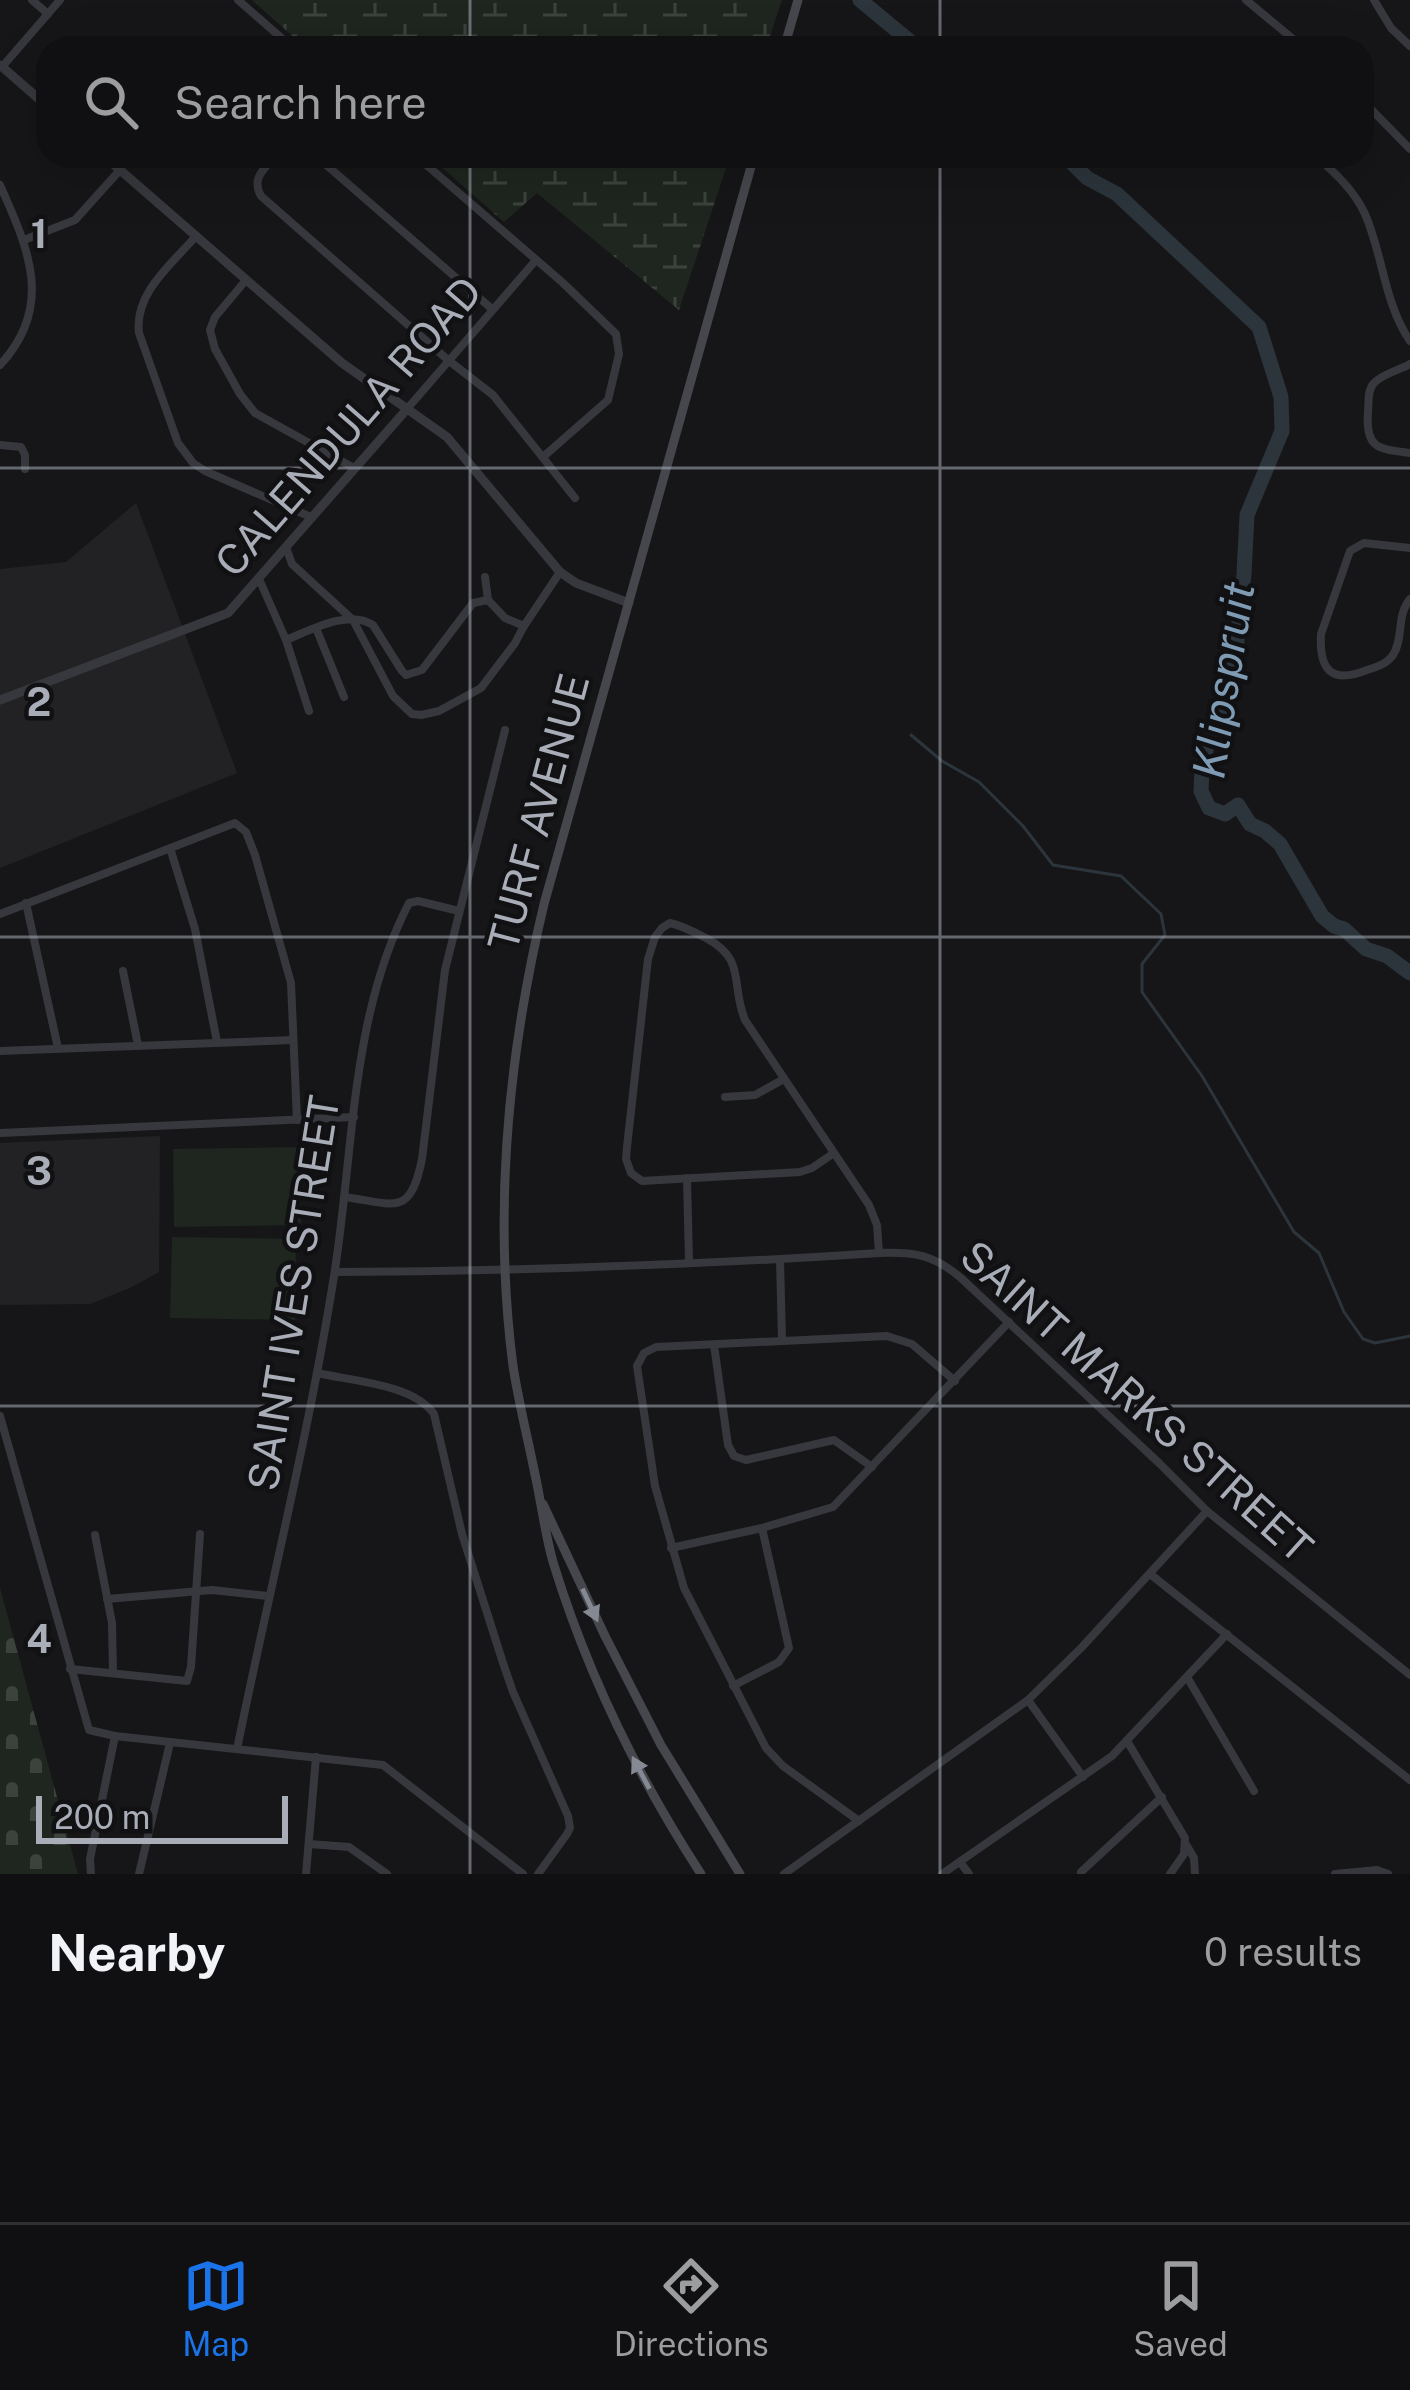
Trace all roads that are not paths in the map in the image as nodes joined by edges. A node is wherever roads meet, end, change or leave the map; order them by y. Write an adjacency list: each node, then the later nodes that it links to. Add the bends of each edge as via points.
1 (32, 0): 7 (street)
2 (60, 0): 7 (street)
3 (238, 0): 8 (street)
4 (798, 0): 9 (main road)
5 (1374, 0): 11 (street)
6 (1249, 1): 10 (street)
7 (48, 14): 12 (street)
8 (279, 36)
9 (788, 36)
10 (1290, 36)
11 (1410, 46)
12 (1, 66): 13 (street)
13 (36, 97)
14 (1374, 112): 15 (street)
15 (1410, 148)
16 (118, 168): 22 (street)
17 (266, 168): 30 (street, via 257,180 261,196)
18 (330, 168): 28 (street)
19 (430, 168): 26 (street)
20 (751, 168): 48 (main road, TURF AVENUE)
21 (1329, 168): 29 (street, via 1362,208)
22 (120, 170): 24 (street); 25 (street, via 75,220)
23 (0, 184): 25 (street)
24 (196, 236): 27 (street); 40 (street, via 138,317 178,443 205,471)
25 (24, 240): 32 (street, via 32,272 28,308 22,337)
26 (536, 260): 28 (street, CALENDULA ROAD); 36 (street, via 610,325 620,349 608,400)
27 (246, 280): 33 (street); 37 (street, via 210,330 244,402)
28 (492, 309): 30 (street, CALENDULA ROAD)
29 (1410, 341)
30 (448, 360): 33 (street, CALENDULA ROAD); 36 (street, via 493,395)
31 (1410, 364): 35 (street, via 1373,383 1367,429 1378,447)
32 (0, 365)
33 (407, 409): 37 (street, CALENDULA ROAD); 43 (street, via 454,444)
34 (0, 446): 38 (street, via 21,448)
35 (1410, 453)
36 (543, 457): 39 (street)
37 (354, 468): 40 (street, CALENDULA ROAD)
38 (25, 470)
39 (575, 498)
40 (311, 517): 41 (street, CALENDULA ROAD)
41 (286, 547): 45 (street, CALENDULA ROAD); 49 (street, via 292,564)
42 (1410, 548): 46 (street, via 1364,543 1350,551 1321,634 1327,668 1347,678 1389,661)
43 (560, 572): 48 (street); 50 (street)
44 (485, 577): 47 (street)
45 (259, 579): 52 (street); 54 (street, CALENDULA ROAD, via 222,616)
46 (1410, 599)
47 (488, 600): 49 (street, via 473,603 422,670 408,676 372,624); 50 (street)
48 (629, 603): 78 (main road, TURF AVENUE, via 521,1013 506,1134)
49 (353, 620): 50 (street, via 393,696 421,716 481,688); 51 (street)
50 (524, 626)
51 (316, 628): 52 (street); 53 (street)
52 (286, 640): 55 (street)
53 (344, 697)
54 (0, 700)
55 (309, 711)
56 (505, 730): 59 (street)
57 (170, 848): 58 (street); 62 (street, via 235,823 244,829 293,995); 63 (street)
58 (26, 903): 60 (street); 65 (street)
59 (459, 911): 69 (street, SAINT IVES STREET, via 418,901 407,906 370,1004); 74 (street, via 414,1192 396,1204)
60 (0, 914)
61 (123, 971): 64 (street)
62 (293, 1040): 63 (street); 70 (street)
63 (217, 1042): 64 (street)
64 (138, 1045): 65 (street)
65 (58, 1048): 66 (street)
66 (0, 1051)
67 (784, 1079): 68 (street, via 754,1095); 72 (street); 73 (street, via 746,1020 734,962 722,946 676,923 662,928 648,959 626,1160 642,1180)
68 (725, 1097)
69 (354, 1117): 70 (street); 74 (street, SAINT IVES STREET)
70 (297, 1120): 71 (street)
71 (0, 1133)
72 (834, 1153): 73 (street, via 806,1172); 75 (street, via 874,1215)
73 (687, 1178): 77 (street)
74 (344, 1197): 79 (street, SAINT IVES STREET)
75 (879, 1253): 76 (street, SAINT MARKS STREET); 80 (street, SAINT MARKS STREET, via 938,1262)
76 (779, 1259): 77 (street, SAINT MARKS STREET); 81 (street)
77 (689, 1262): 78 (street, SAINT MARKS STREET)
78 (507, 1270): 79 (street, SAINT MARKS STREET); 87 (main road, TURF AVENUE, via 513,1363)
79 (334, 1272): 83 (street, SAINT IVES STREET)
80 (1009, 1322): 84 (street); 88 (street, SAINT MARKS STREET)
81 (782, 1340): 82 (street); 84 (street, via 900,1338)
82 (714, 1345): 86 (street, via 734,1456 834,1440); 92 (street, via 656,1347 638,1366)
83 (317, 1373): 95 (street, SAINT IVES STREET); 123 (street, via 407,1393 434,1414 503,1663 568,1816 567,1834)
84 (956, 1381): 86 (street)
85 (0, 1416): 98 (street)
86 (872, 1467): 89 (street, via 833,1507)
87 (540, 1499): 124 (main road, TURF AVENUE, one-way to 87, via 600,1688 553,1562); 125 (main road, TURF AVENUE, one-way to 125, via 662,1745)
88 (1207, 1511): 93 (street); 100 (street, SAINT MARKS STREET)
89 (762, 1528): 92 (street); 102 (street, via 789,1648)
90 (200, 1534): 94 (street)
91 (94, 1535): 96 (street)
92 (671, 1548): 102 (street)
93 (1150, 1574): 97 (street); 103 (street)
94 (196, 1592): 95 (street); 96 (street); 99 (street, via 187,1681)
95 (268, 1597): 107 (street, SAINT IVES STREET)
96 (107, 1598): 99 (street)
97 (1226, 1634): 101 (street); 109 (street)
98 (70, 1669): 99 (street); 104 (street, via 86,1726)
99 (113, 1673)
100 (1410, 1676)
101 (1186, 1677): 105 (street); 111 (street)
102 (733, 1686): 113 (street, via 773,1756)
103 (1028, 1700): 110 (street); 113 (street)
104 (115, 1736): 106 (street); 118 (street)
105 (1127, 1741): 110 (street); 112 (street)
106 (170, 1743): 107 (street); 119 (street)
107 (237, 1749): 108 (street)
108 (316, 1757): 114 (street); 122 (street, via 389,1769)
109 (1408, 1775)
110 (1083, 1777): 116 (street)
111 (1254, 1791)
112 (1162, 1797): 115 (street); 117 (street)
113 (860, 1821): 126 (street)
114 (309, 1844): 120 (street); 121 (street, via 349,1847)
115 (1186, 1844): 129 (street); 130 (street)
116 (960, 1862): 127 (street); 128 (street)
117 (1081, 1872)
118 (91, 1874)
119 (139, 1874)
120 (306, 1874)
121 (387, 1874)
122 (523, 1874)
123 (538, 1874)
124 (700, 1874)
125 (740, 1874)
126 (784, 1874)
127 (942, 1874)
128 (969, 1874)
129 (1170, 1874)
130 (1195, 1874)
131 (1335, 1874): 132 (street)
132 (1388, 1874)

